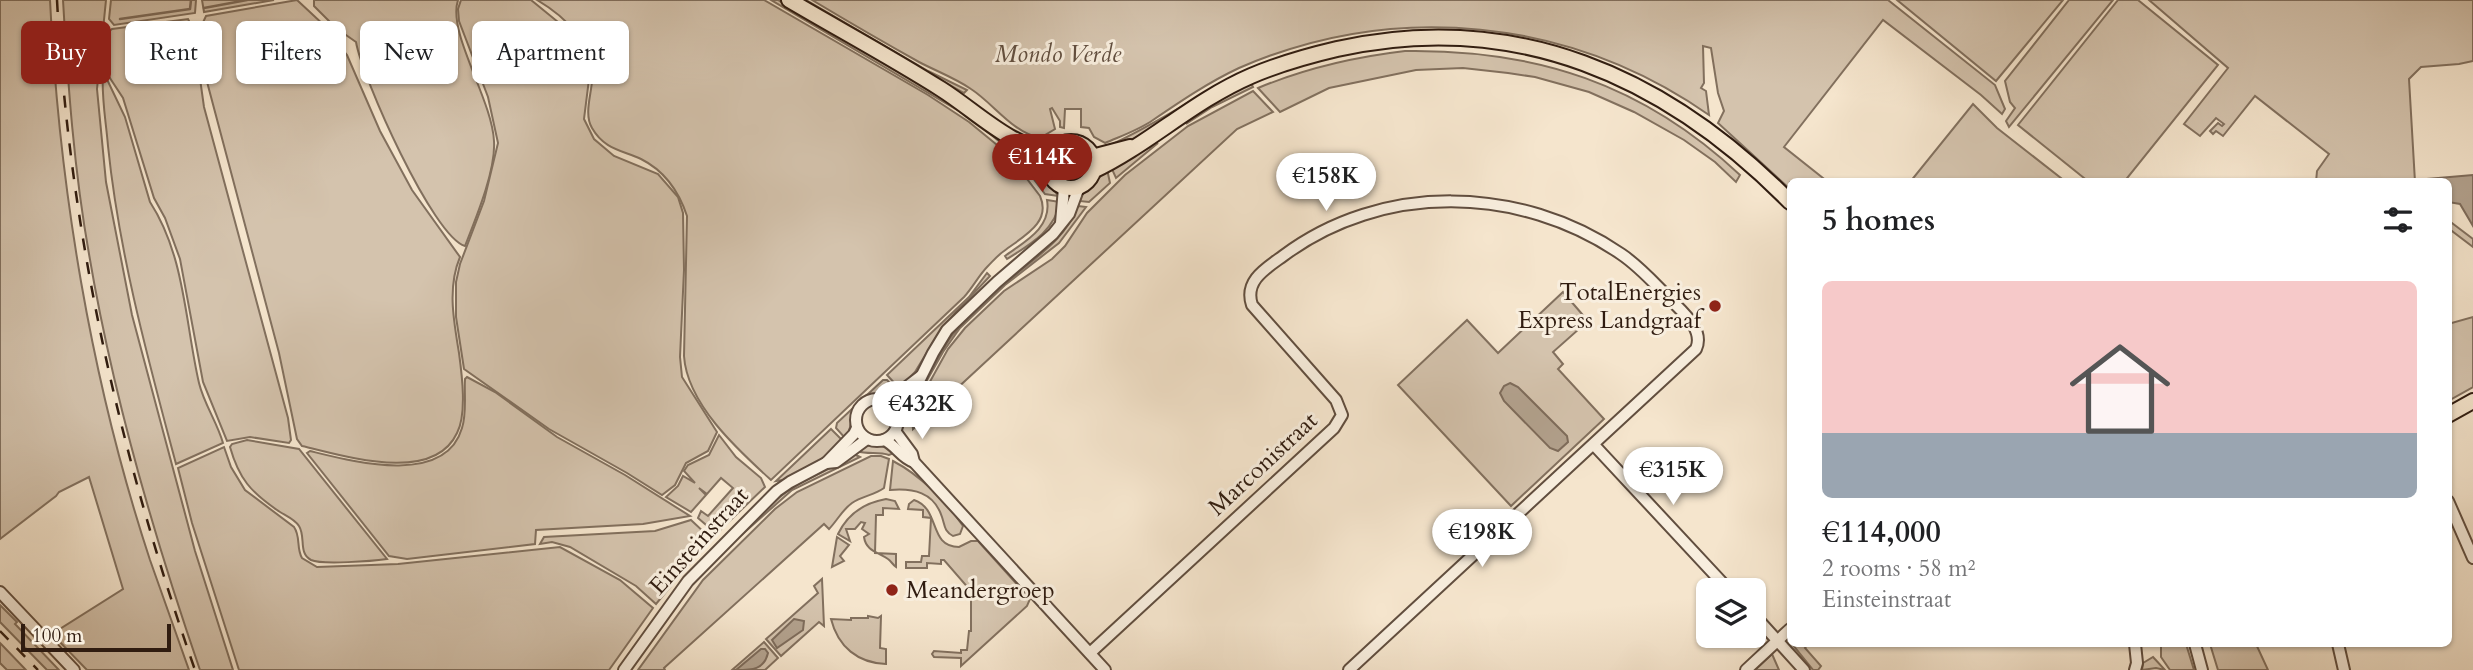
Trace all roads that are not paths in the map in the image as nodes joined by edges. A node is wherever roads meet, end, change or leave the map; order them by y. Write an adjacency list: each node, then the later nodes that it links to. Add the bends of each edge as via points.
1 (789, 0): 2 (main road, via 943,90)
2 (1001, 131): 3 (main road); 6 (main road, via 1015,148)
3 (1052, 152): 5 (main road, via 1071,142 1084,147); 6 (main road)
4 (1741, 158): 5 (main road, via 1668,102 1591,65 1525,46 1421,37 1375,41 1260,72 1210,96 1118,159); 8 (main road); 9 (main road)
5 (1092, 164): 7 (main road, via 1090,178)
6 (1048, 171): 7 (main road, via 1052,178)
7 (1072, 187): 10 (street, via 1069,215 954,322)
8 (1787, 199)
9 (1787, 211)
10 (921, 376): 12 (street); 13 (street)
11 (2473, 401): 14 (main road)
12 (887, 402): 13 (street); 15 (street, via 877,399 863,404 857,413)
13 (897, 412): 16 (street)
14 (2452, 413)
15 (857, 428): 17 (street); 21 (street, Einsteinstraat)
16 (895, 431): 18 (street); 20 (street)
17 (867, 439): 18 (street); 21 (street, Einsteinstraat, via 836,462)
18 (884, 440): 20 (street)
19 (1594, 445): 24 (street); 32 (street, Marconistraat, via 1699,344 1694,326 1643,272 1612,248 1563,222 1486,202 1407,204 1341,223 1288,253 1258,276 1249,292 1258,314 1336,400 1342,415 1339,421); 36 (street)
20 (914, 462): 32 (street)
21 (826, 463): 34 (street, Einsteinstraat, via 777,491 721,545 688,581)
22 (2452, 510): 23 (street)
23 (2473, 558)
24 (1718, 578)
25 (0, 592): 33 (street)
26 (1766, 628): 28 (street)
27 (1787, 632): 28 (street)
28 (1778, 641): 37 (street); 38 (street)
29 (2135, 647): 39 (street)
30 (2196, 647): 40 (street)
31 (2339, 647): 41 (street)
32 (1090, 653): 35 (street)
33 (74, 670)
34 (624, 670)
35 (1105, 670)
36 (1349, 670)
37 (1746, 670)
38 (1804, 670)
39 (2134, 670)
40 (2202, 670)
41 (2344, 670)

